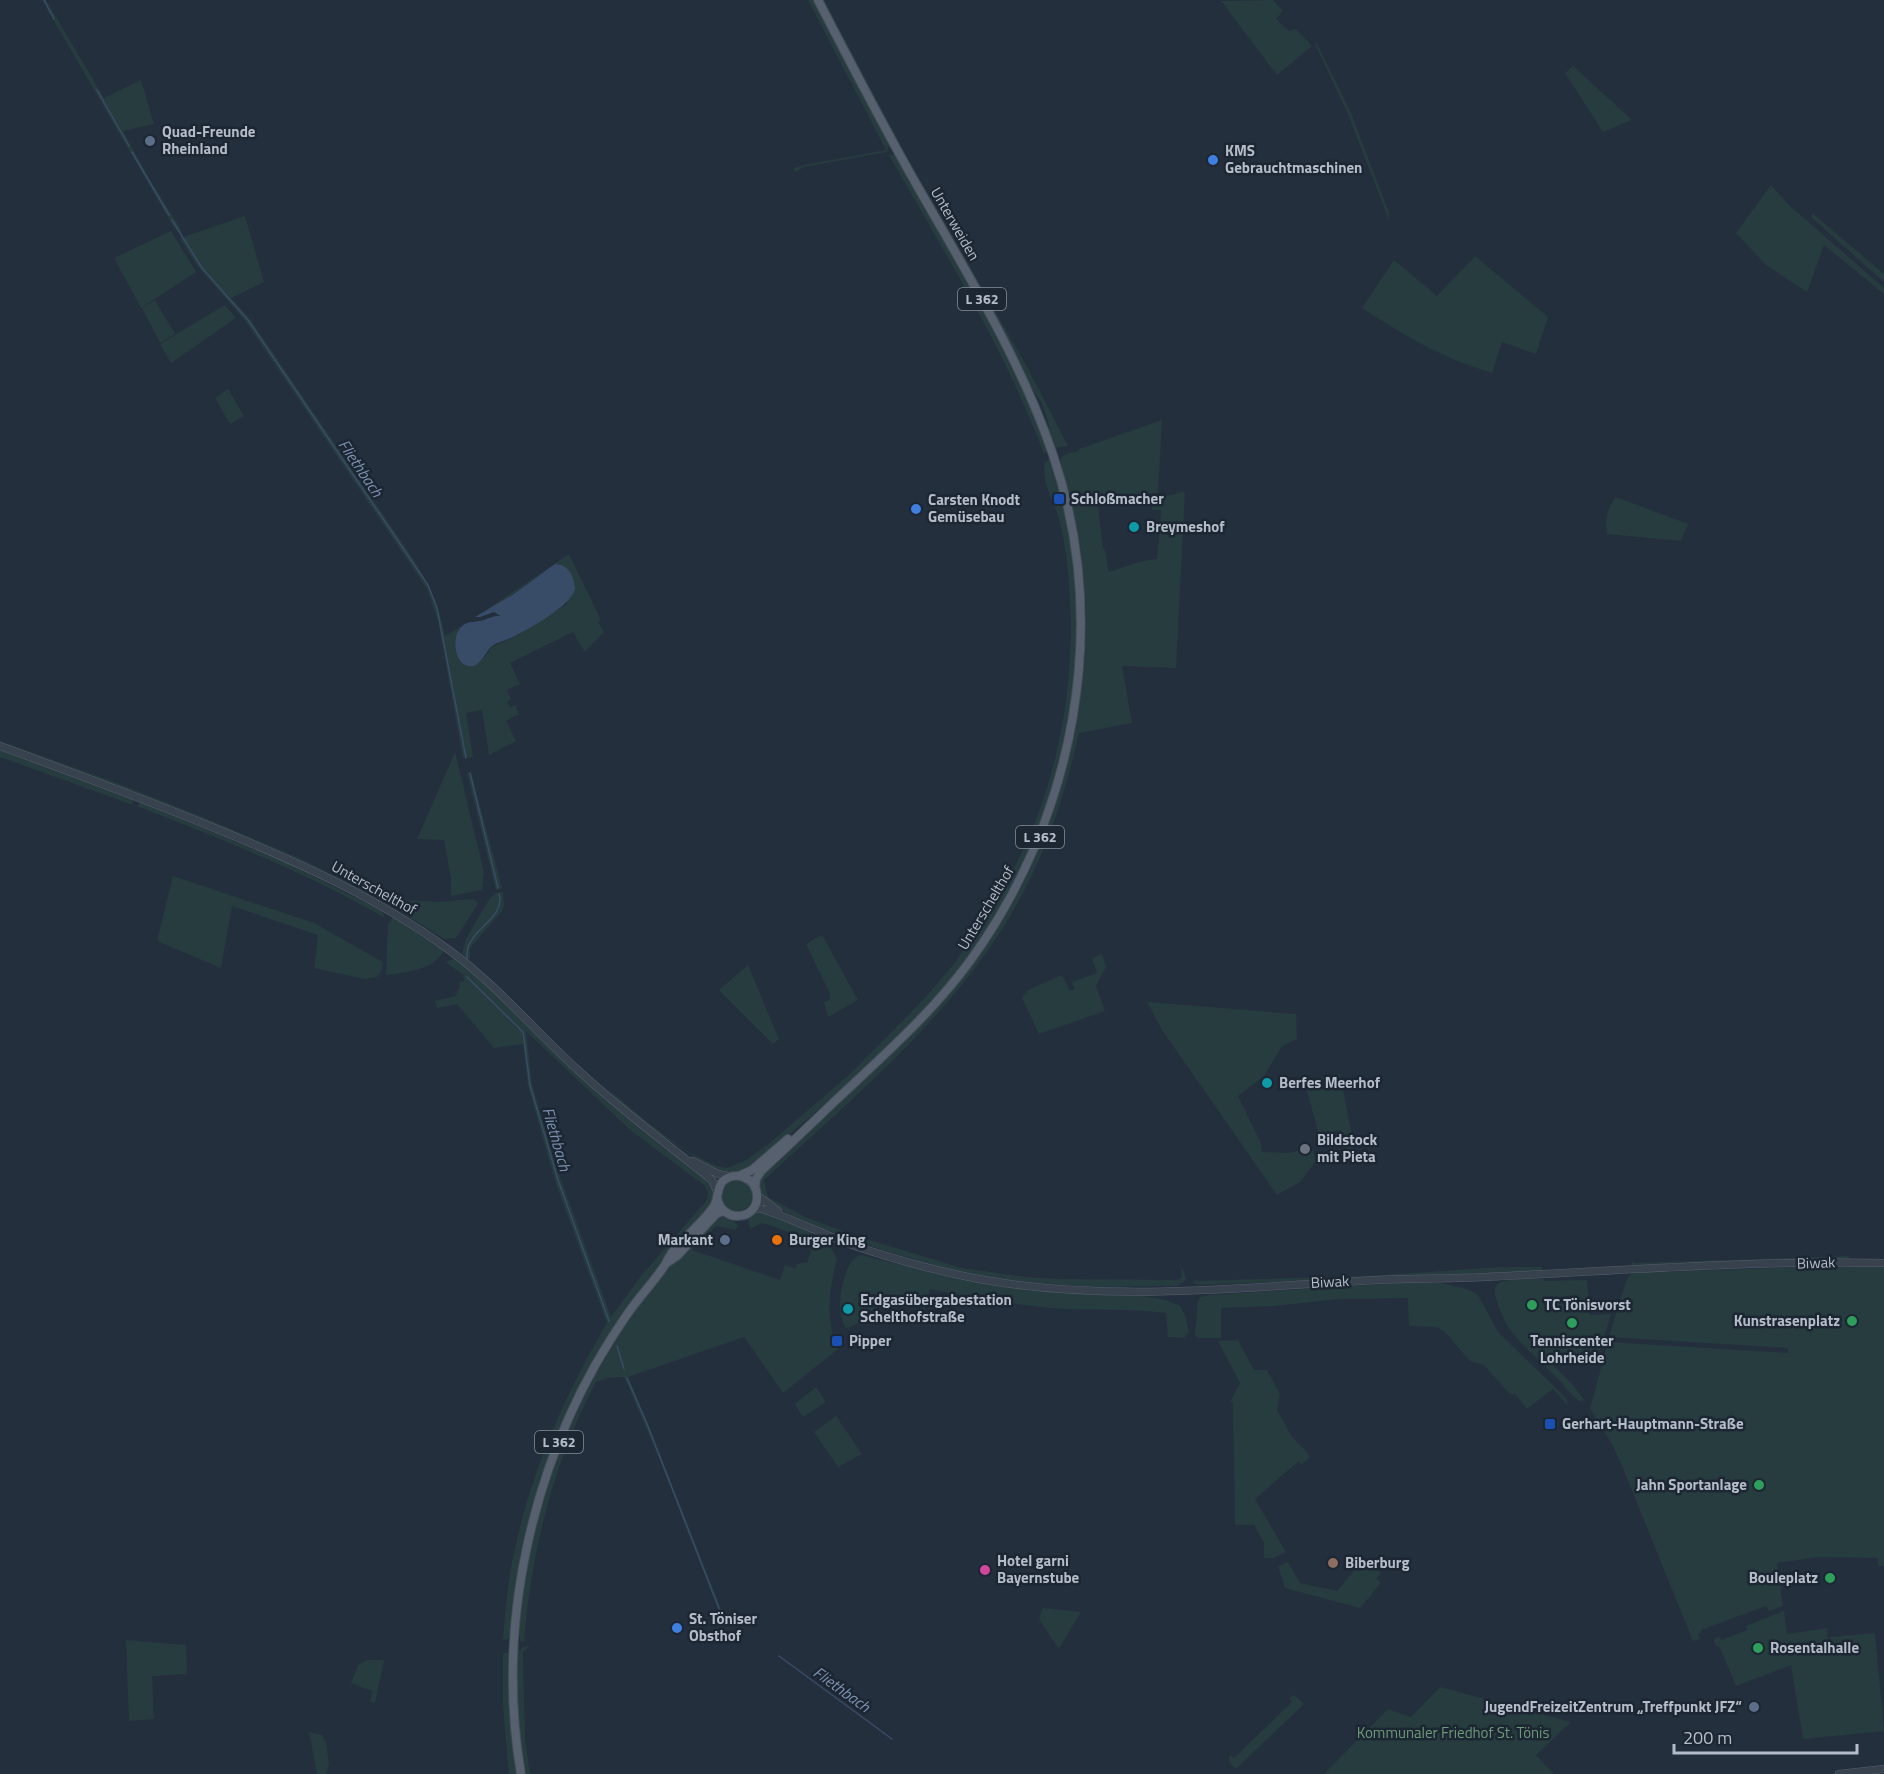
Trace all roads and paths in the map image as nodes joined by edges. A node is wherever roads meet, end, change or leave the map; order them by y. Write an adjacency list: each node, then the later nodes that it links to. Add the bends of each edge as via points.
1 (818, 0): 2 (main road, Unterweiden / L 362, via 1026,384 1058,470)
2 (1078, 572): 4 (main road, Unterschelthof / L 362, via 1081,638 1072,727 1046,822 1017,888 946,991)
3 (0, 746): 5 (street, Unterschelthof, via 246,841 388,910 451,951 490,983 578,1070)
4 (832, 1103): 6 (main road, Unterschelthof / L 362, via 752,1170); 7 (main road, Unterschelthof / L 362, via 759,1174)
5 (675, 1151): 6 (street, Unterschelthof, via 715,1173); 8 (street, Unterschelthof, via 712,1180)
6 (735, 1176): 7 (main road, via 749,1180); 8 (main road, via 722,1182)
7 (756, 1191): 9 (main road); 11 (street, Biwak)
8 (717, 1194): 10 (main road); 13 (main road, L 362, via 713,1207)
9 (753, 1209): 10 (main road, via 741,1216); 11 (street, Biwak)
10 (723, 1211): 13 (main road, L 362)
11 (787, 1218): 12 (street, Biwak, via 851,1244 930,1268 1016,1284 1105,1290 1190,1291 1627,1270)
12 (1884, 1263)
13 (665, 1264): 15 (main road, L 362, via 626,1315 589,1377 559,1442 538,1504 521,1581 514,1644 514,1712)
14 (1884, 1769): 16 (street)
15 (520, 1774)
16 (1839, 1774)

